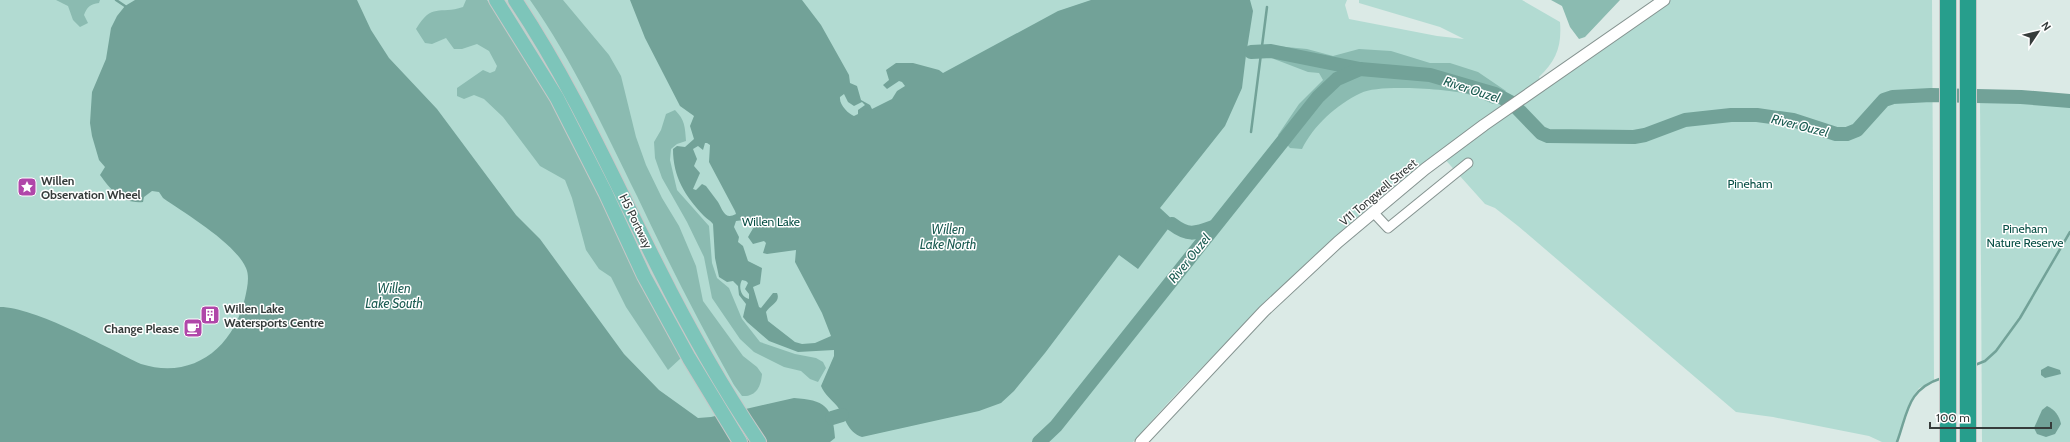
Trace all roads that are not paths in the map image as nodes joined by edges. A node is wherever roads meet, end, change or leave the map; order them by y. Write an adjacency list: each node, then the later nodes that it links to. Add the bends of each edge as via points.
1 (496, 0): 8 (main road, H5 Portway, via 557,98 644,276)
2 (514, 0): 9 (main road, H5 Portway, via 582,112 659,270 717,374)
3 (1664, 0): 7 (street, V11 Tongwell Street, via 1425,169)
4 (1948, 0): 11 (highway)
5 (1968, 0): 12 (highway)
6 (1468, 163): 7 (street, via 1388,228)
7 (1373, 212): 10 (street, V11 Tongwell Street, via 1264,311)
8 (740, 442)
9 (759, 442)
10 (1142, 442)
11 (1948, 442)
12 (1968, 442)

